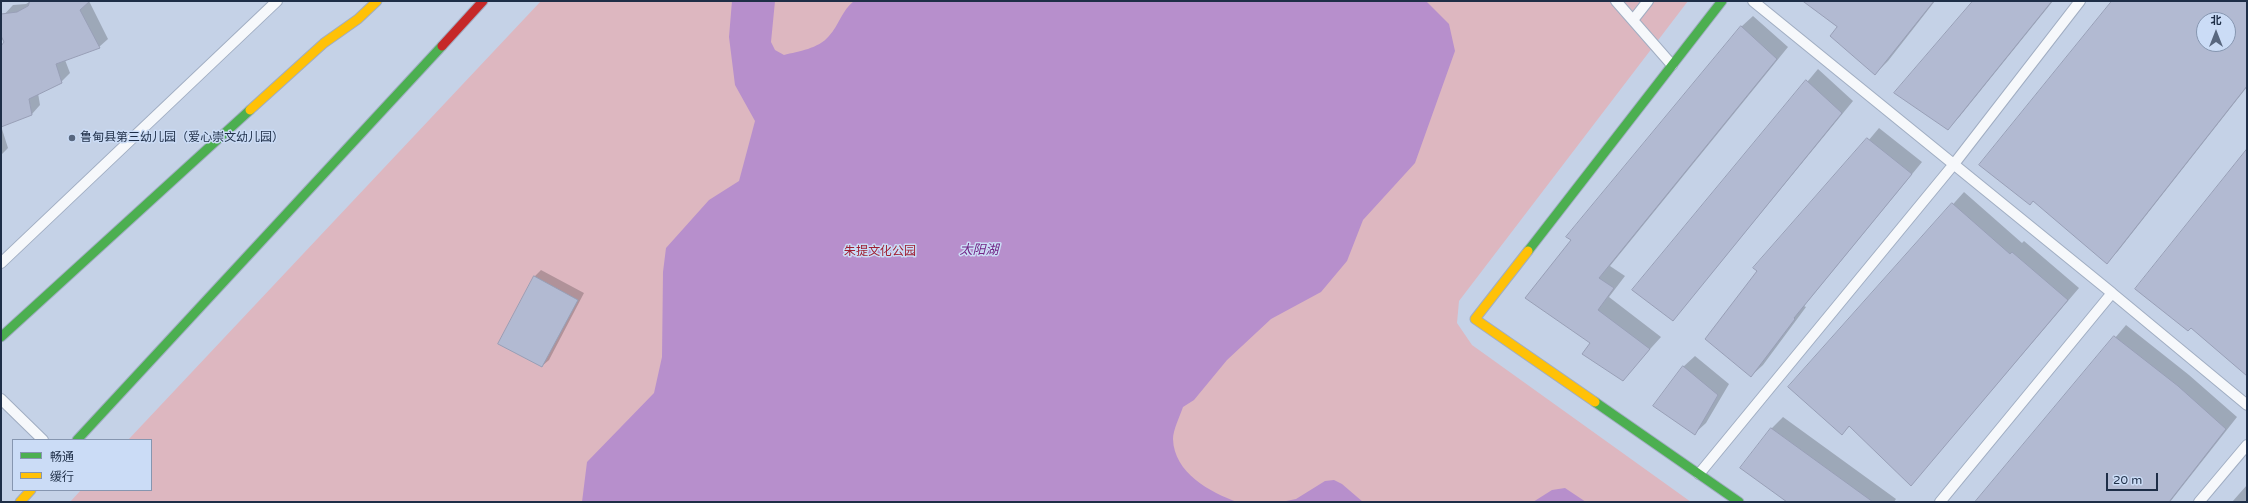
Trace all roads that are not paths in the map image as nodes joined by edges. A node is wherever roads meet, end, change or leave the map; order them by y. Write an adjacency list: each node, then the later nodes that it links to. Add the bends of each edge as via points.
1 (277, 1): 12 (lane)
2 (377, 1): 14 (main road, via 358,19 324,43)
3 (483, 1): 18 (main road)
4 (1616, 1): 9 (lane)
5 (1648, 1): 9 (lane)
6 (1722, 1): 10 (main road)
7 (1753, 1): 11 (lane)
8 (2080, 1): 11 (lane)
9 (1633, 20): 10 (lane)
10 (1672, 65): 20 (main road, via 1475,319)
11 (1954, 164): 13 (lane); 20 (lane)
12 (1, 263)
13 (2112, 293): 16 (lane); 24 (lane)
14 (1, 336)
15 (1, 399): 17 (lane)
16 (2247, 405)
17 (42, 439)
18 (78, 439)
19 (2247, 445): 25 (lane)
20 (1699, 474): 23 (main road)
21 (30, 491): 22 (main road)
22 (20, 502)
23 (1739, 502)
24 (1940, 502)
25 (2200, 502)

